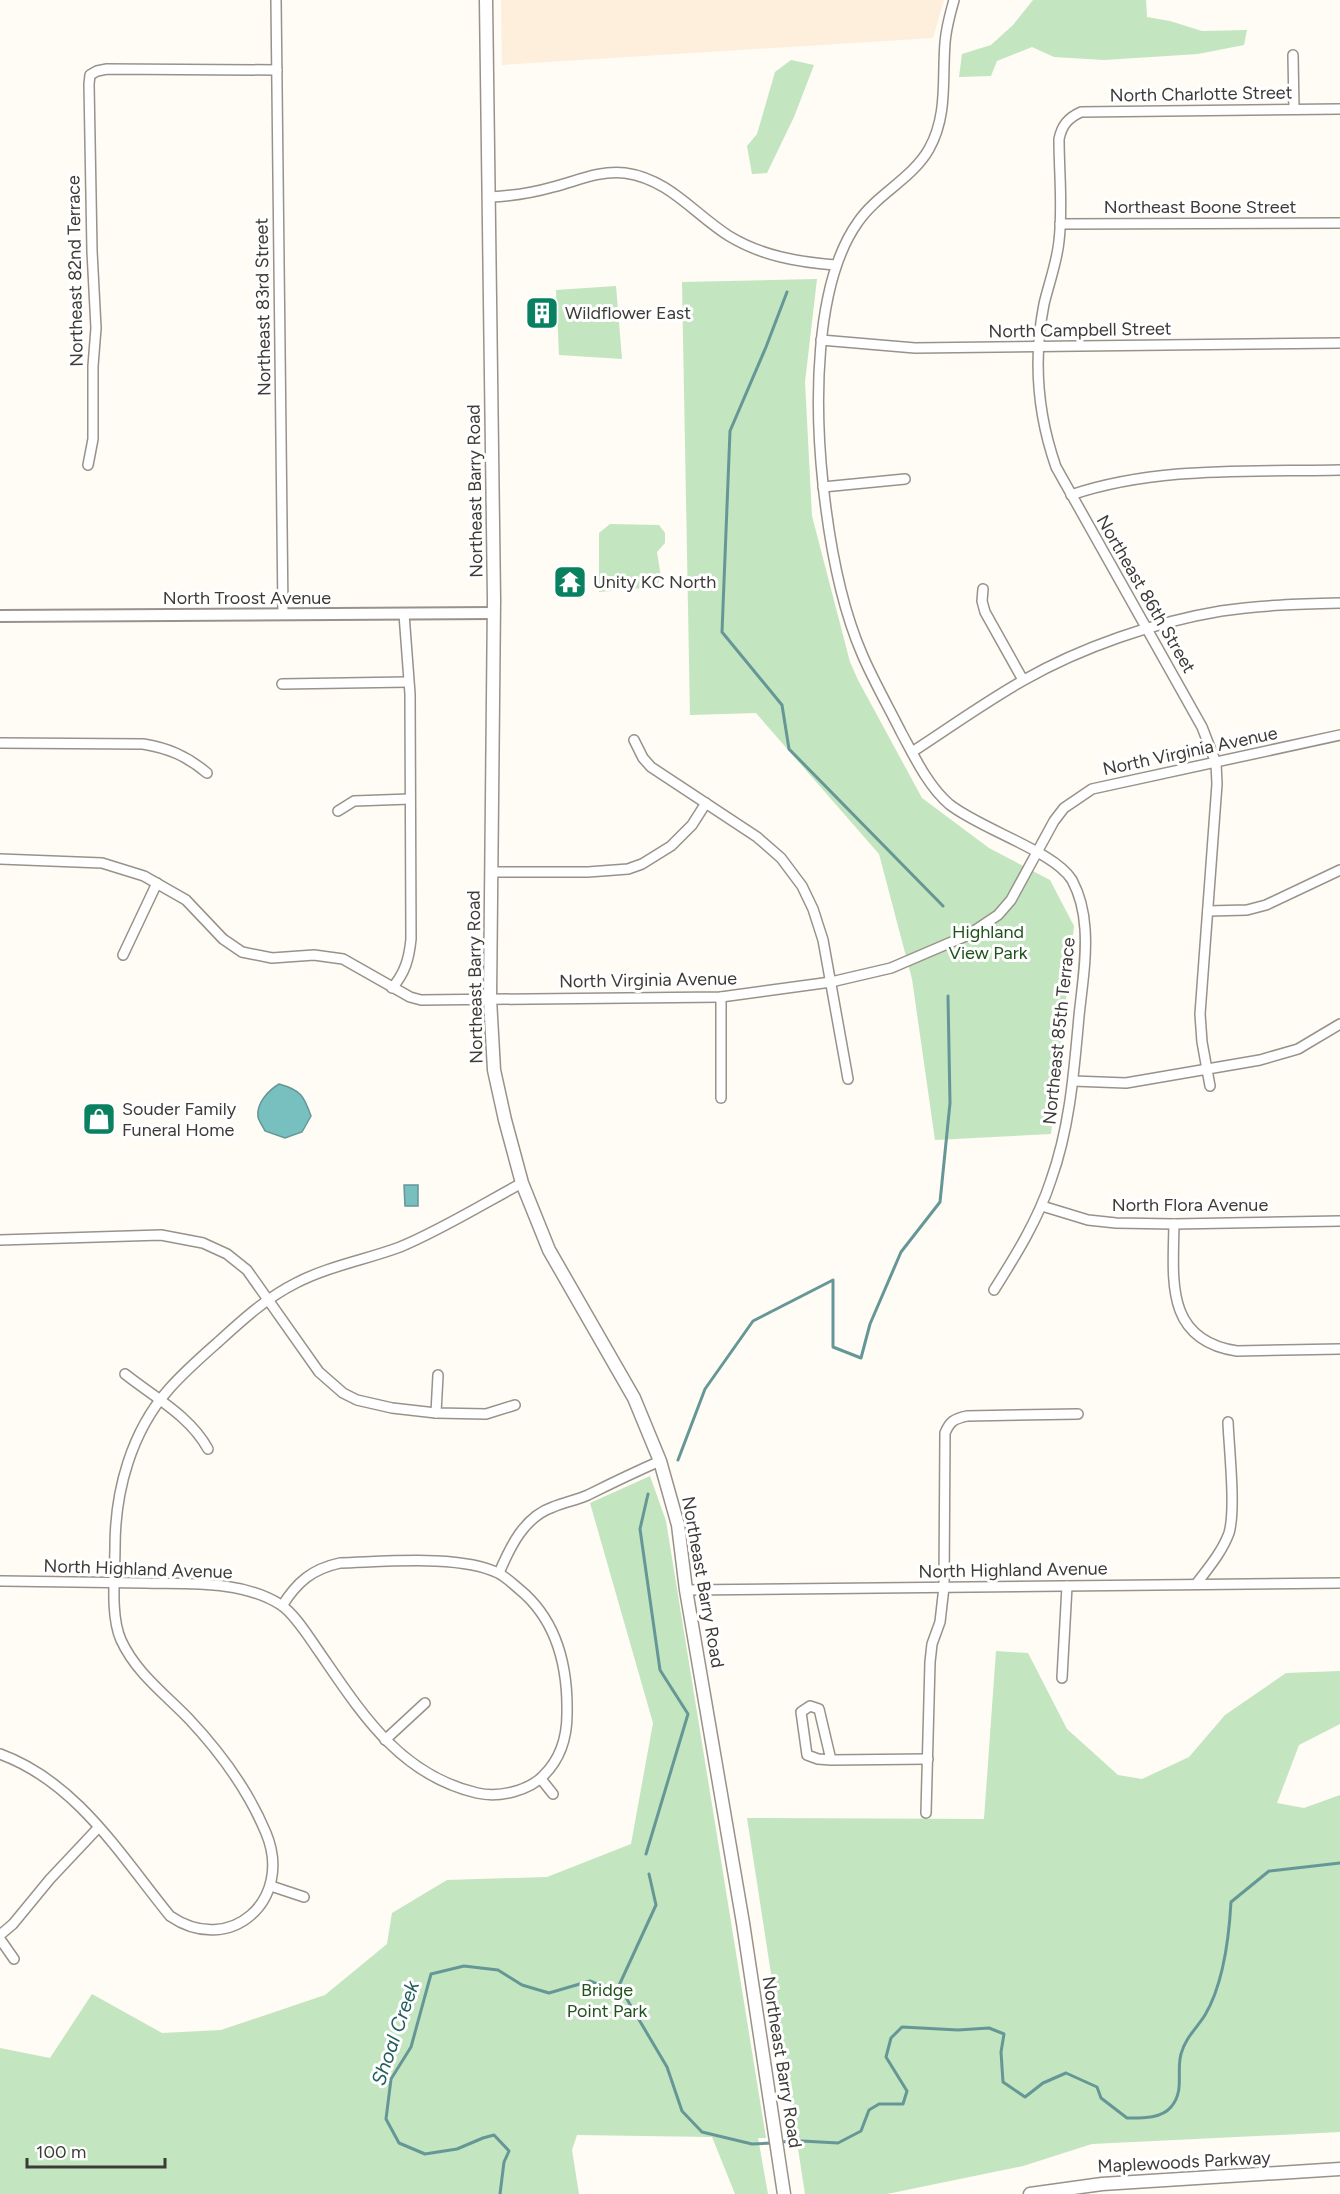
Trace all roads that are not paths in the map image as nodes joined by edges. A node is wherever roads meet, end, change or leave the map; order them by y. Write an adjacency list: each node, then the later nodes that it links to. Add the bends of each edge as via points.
1 (276, 0): 5 (street, Northeast 83rd Street)
2 (486, 0): 9 (main road, Northeast Barry Road)
3 (954, 0): 12 (street, Northeast 85th Terrace, via 945,43 943,111 929,149 857,223)
4 (1293, 55): 6 (street)
5 (277, 70): 16 (street, Northeast 82nd Terrace, via 107,69 90,75 96,328 93,440); 23 (street, Northeast 83rd Street)
6 (1294, 109): 7 (street, North Charlotte Street); 8 (street, North Charlotte Street, via 1081,112)
7 (1340, 109)
8 (1066, 123): 11 (street, Northeast 86th Street, via 1059,139)
9 (490, 197): 12 (street, via 534,192 603,173 623,173 652,180 707,222 761,252); 24 (main road, Northeast Barry Road)
10 (1340, 223): 11 (street, Northeast Boone Street)
11 (1060, 224): 15 (street, Northeast 86th Street)
12 (835, 265): 13 (street, Northeast 85th Terrace)
13 (821, 340): 15 (street, North Campbell Street, via 915,348); 19 (street, Northeast 85th Terrace, via 818,407)
14 (1340, 344): 15 (street, North Campbell Street)
15 (1037, 347): 20 (street, Northeast 86th Street, via 1039,398 1047,438)
16 (88, 465)
17 (1340, 470): 20 (street, via 1174,474 1119,482)
18 (905, 480): 19 (street)
19 (823, 488): 34 (street, Northeast 85th Terrace, via 838,572 861,652)
20 (1071, 495): 27 (street, Northeast 86th Street)
21 (982, 589): 28 (street, via 985,612)
22 (1340, 603): 27 (street, via 1220,612)
23 (283, 613): 25 (street, North Troost Avenue); 26 (street, North Troost Avenue)
24 (494, 613): 25 (street, North Troost Avenue); 43 (main road, Northeast Barry Road)
25 (404, 614): 29 (street)
26 (0, 616)
27 (1148, 629): 28 (street, via 1113,640); 35 (street, Northeast 86th Street, via 1202,727)
28 (1023, 680): 34 (street)
29 (408, 682): 30 (street); 37 (street)
30 (282, 684)
31 (1340, 735): 35 (street, North Virginia Avenue)
32 (634, 740): 38 (street, via 651,767)
33 (0, 743): 36 (street, via 143,744 184,756)
34 (912, 752): 40 (street, Northeast 85th Terrace, via 948,803)
35 (1216, 763): 40 (street, North Virginia Avenue, via 1092,789 1064,808); 45 (street, Northeast 86th Street)
36 (207, 772)
37 (410, 799): 39 (street, via 354,801); 48 (street, via 411,939 407,966)
38 (706, 803): 43 (street, via 692,825 671,846 635,866 613,871); 47 (street, via 768,846 793,872 819,925)
39 (338, 811)
40 (1037, 853): 47 (street, North Virginia Avenue, via 1011,900 985,925 891,968); 54 (street, Northeast 85th Terrace, via 1064,870 1083,908 1086,952)
41 (0, 859): 44 (street, North Virginia Avenue, via 102,862)
42 (1340, 870): 45 (street, via 1266,905)
43 (491, 872): 50 (main road, Northeast Barry Road)
44 (157, 883): 46 (street); 48 (street, North Virginia Avenue, via 186,900 223,939 242,952 272,958 329,956 355,965)
45 (1209, 911): 52 (street, Northeast 86th Street, via 1200,1014)
46 (123, 955)
47 (831, 982): 49 (street, North Virginia Avenue); 53 (street)
48 (392, 988): 50 (street, North Virginia Avenue, via 421,1000)
49 (721, 997): 50 (street, North Virginia Avenue); 56 (street)
50 (490, 999): 57 (main road, Northeast Barry Road, via 494,1070)
51 (1340, 1024): 52 (street, via 1298,1049)
52 (1208, 1071): 54 (street, via 1126,1083); 55 (street, Northeast 86th Street)
53 (848, 1079)
54 (1072, 1081): 58 (street, Northeast 85th Terrace, via 1064,1140)
55 (1210, 1086)
56 (722, 1098)
57 (522, 1183): 63 (street, via 400,1246 318,1272); 73 (main road, Northeast Barry Road, via 549,1250 634,1398)
58 (1042, 1206): 60 (street, North Flora Avenue, via 1088,1220); 62 (street, Northeast 85th Terrace)
59 (1340, 1221): 60 (street, North Flora Avenue)
60 (1174, 1224): 64 (street, via 1175,1298 1186,1325 1195,1334 1214,1346 1237,1351)
61 (0, 1240): 63 (street, via 161,1235 190,1239 214,1248 248,1270)
62 (994, 1290)
63 (268, 1300): 67 (street, via 186,1371); 69 (street, via 319,1372 344,1393 392,1408)
64 (1340, 1349)
65 (124, 1374): 67 (street)
66 (438, 1375): 69 (street)
67 (159, 1401): 72 (street, via 186,1420); 76 (street, via 139,1437 121,1486 116,1515)
68 (515, 1405): 69 (street, via 486,1414)
69 (436, 1413)
70 (1078, 1414): 80 (street, via 967,1416 950,1423 945,1433)
71 (1228, 1422): 77 (street, via 1230,1530 1215,1560)
72 (208, 1449)
73 (660, 1461): 74 (street, via 588,1495 551,1507 534,1518 516,1538); 81 (main road, Northeast Barry Road, via 678,1525)
74 (499, 1573): 82 (street, via 444,1562 340,1563 308,1575); 89 (street, North Highland Avenue, via 543,1614 559,1643 567,1695 567,1732 558,1758)
75 (0, 1581): 76 (street, North Highland Avenue)
76 (115, 1582): 82 (street, North Highland Avenue, via 215,1585 242,1590); 93 (street, via 115,1618 120,1638 138,1668 189,1719 239,1784 266,1834 273,1867)
77 (1197, 1583): 78 (street, North Highland Avenue); 79 (street, North Highland Avenue)
78 (1340, 1583)
79 (1067, 1586): 80 (street, North Highland Avenue); 83 (street)
80 (944, 1587): 81 (street, North Highland Avenue); 87 (street, via 940,1622 932,1644)
81 (686, 1590): 98 (main road, Northeast Barry Road)
82 (282, 1606): 85 (street, North Highland Avenue)
83 (1062, 1678)
84 (425, 1703): 85 (street)
85 (385, 1740): 89 (street, North Highland Avenue, via 422,1771 464,1790 500,1795)
86 (0, 1754): 92 (street, via 59,1787)
87 (928, 1758): 88 (street); 91 (street)
88 (831, 1760): 88 (street, via 819,1709 810,1706 801,1712 807,1755)
89 (541, 1779): 90 (street)
90 (553, 1794)
91 (926, 1813)
92 (98, 1828): 93 (street, via 170,1916 195,1929 224,1928 241,1921 264,1901); 95 (street)
93 (271, 1886): 94 (street)
94 (303, 1897)
95 (0, 1937): 96 (street)
96 (14, 1959)
97 (1340, 2169): 99 (main road, Maplewoods Parkway, via 1102,2184)
98 (784, 2194)
99 (1030, 2194)

